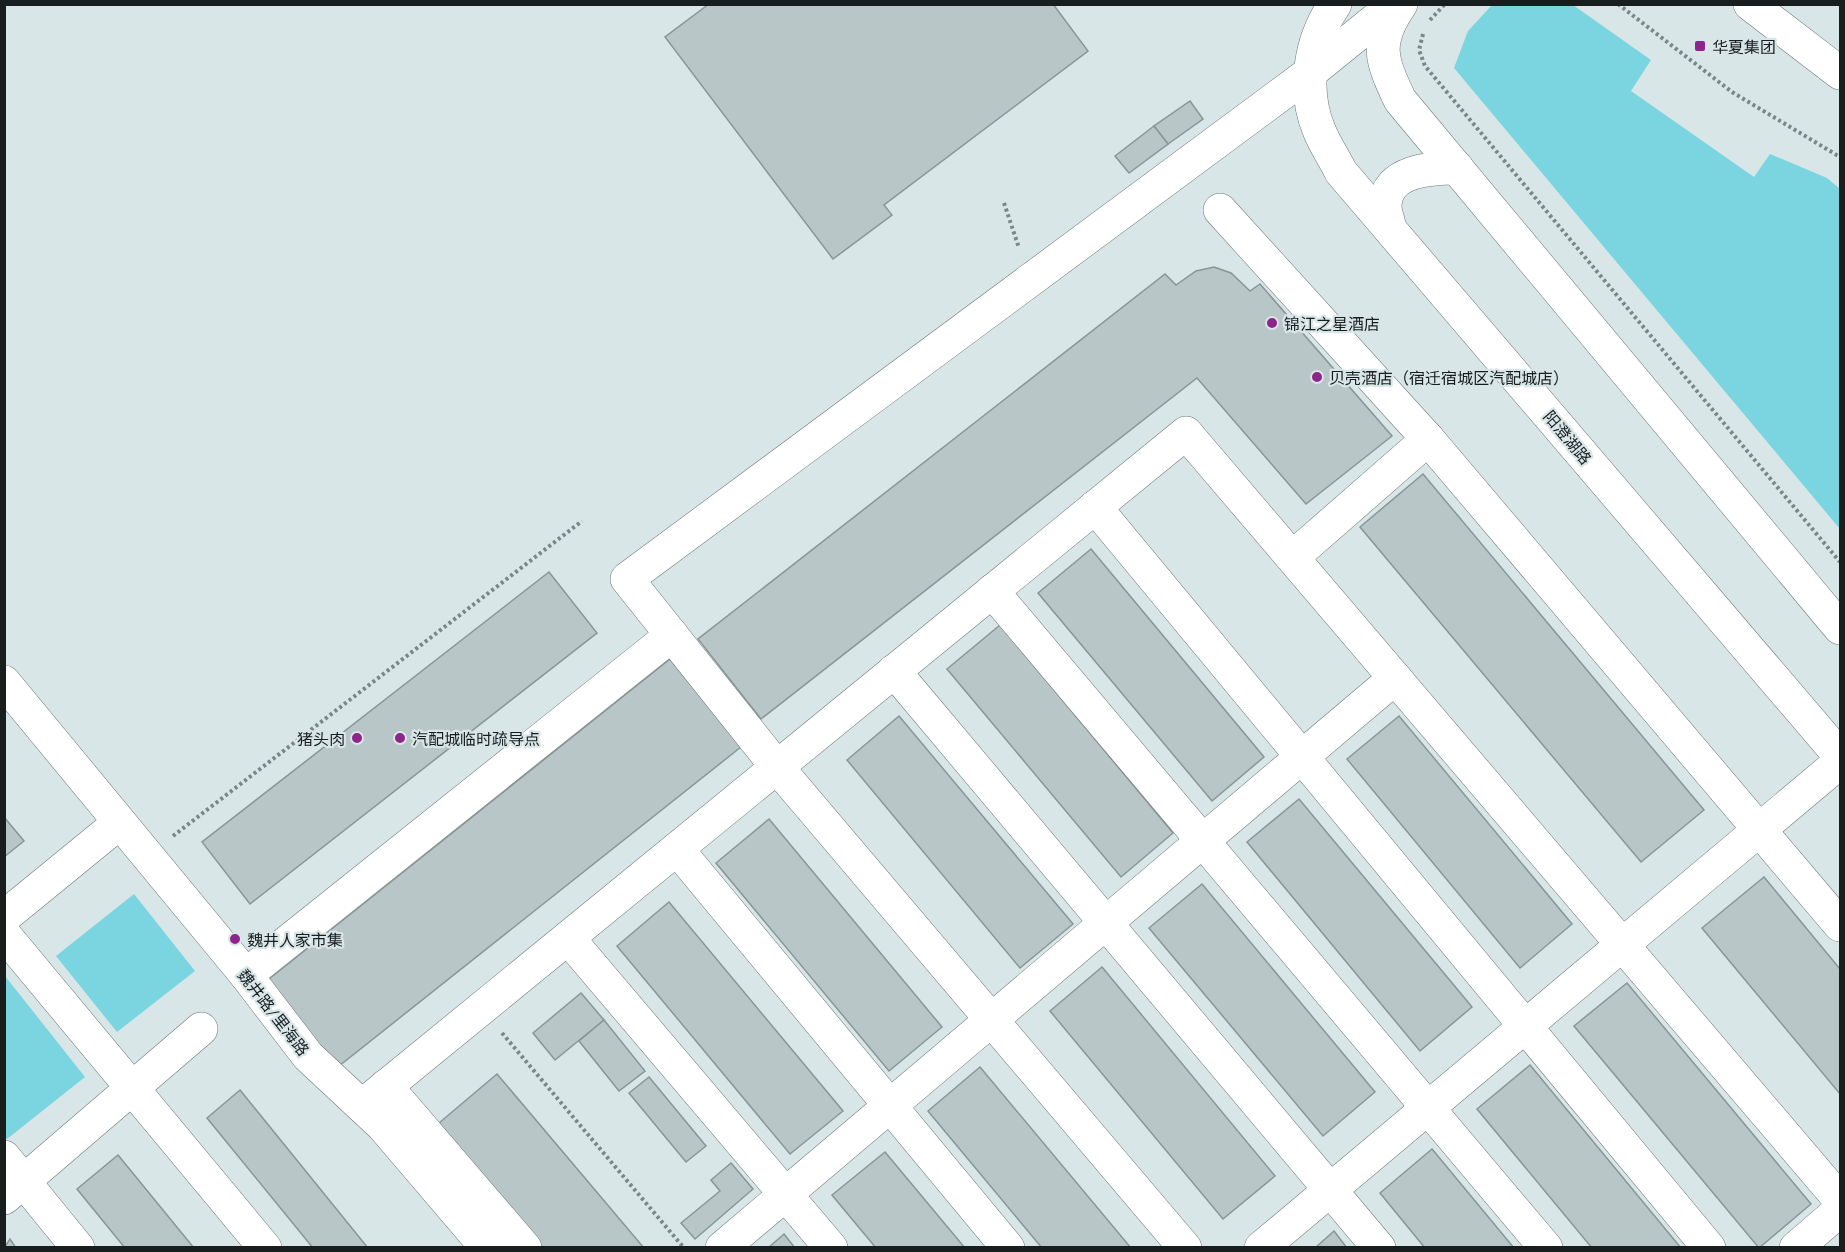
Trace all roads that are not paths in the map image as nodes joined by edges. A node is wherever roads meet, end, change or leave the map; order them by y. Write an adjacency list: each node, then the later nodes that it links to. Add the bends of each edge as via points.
1 (1335, 4): 5 (street, 阳澄湖路, via 1317,39)
2 (1395, 4): 5 (street)
3 (1401, 4): 7 (street, via 1382,39 1384,65 1400,100)
4 (1750, 4): 6 (street)
5 (1311, 72): 9 (street, 阳澄湖路, via 1310,97 1319,130 1341,172); 15 (street, via 627,579)
6 (1840, 73)
7 (1457, 168): 9 (street, via 1423,169 1398,181 1385,206); 14 (street)
8 (1220, 210): 10 (street)
9 (1390, 229): 19 (street, 阳澄湖路)
10 (1428, 440): 12 (street); 24 (street)
11 (1095, 507): 12 (street, via 1186,433); 13 (street); 20 (street)
12 (1293, 557): 17 (street)
13 (992, 591): 16 (street); 25 (street)
14 (1840, 628)
15 (672, 635): 22 (street); 33 (street)
16 (894, 671): 22 (street); 28 (street)
17 (1395, 678): 20 (street); 32 (street)
18 (4, 682): 23 (street, 魏井路/里海路)
19 (1840, 756)
20 (1302, 757): 25 (street); 35 (street)
21 (1840, 762): 24 (street)
22 (777, 767): 26 (street); 34 (street)
23 (118, 823): 27 (street); 33 (street, 魏井路/里海路)
24 (1760, 830): 29 (street); 32 (street)
25 (1203, 841): 28 (street); 40 (street)
26 (677, 849): 31 (street); 39 (street)
27 (4, 917)
28 (1106, 923): 34 (street); 42 (street)
29 (1840, 925)
30 (4, 934): 37 (street)
31 (568, 938): 38 (street); 43 (street)
32 (1623, 944): 35 (street); 44 (street)
33 (246, 975): 38 (street, 魏井路/里海路, via 308,1056)
34 (992, 1020): 39 (street); 53 (street)
35 (1525, 1026): 40 (street); 57 (street)
36 (201, 1029): 37 (street)
37 (134, 1088): 41 (street); 47 (street)
38 (374, 1096): 48 (street, 魏井路/里海路, via 383,1126); 49 (street)
39 (890, 1106): 43 (street); 52 (street)
40 (1428, 1107): 42 (street); 56 (street)
41 (11, 1179): 46 (street)
42 (1330, 1189): 54 (street); 55 (street)
43 (786, 1194): 50 (street); 51 (street)
44 (1840, 1200)
45 (1840, 1210): 58 (street)
46 (78, 1248)
47 (265, 1248)
48 (487, 1248)
49 (525, 1248)
50 (722, 1248)
51 (831, 1248)
52 (1008, 1248)
53 (1185, 1248)
54 (1261, 1248)
55 (1379, 1248)
56 (1546, 1248)
57 (1709, 1248)
58 (1796, 1248)

